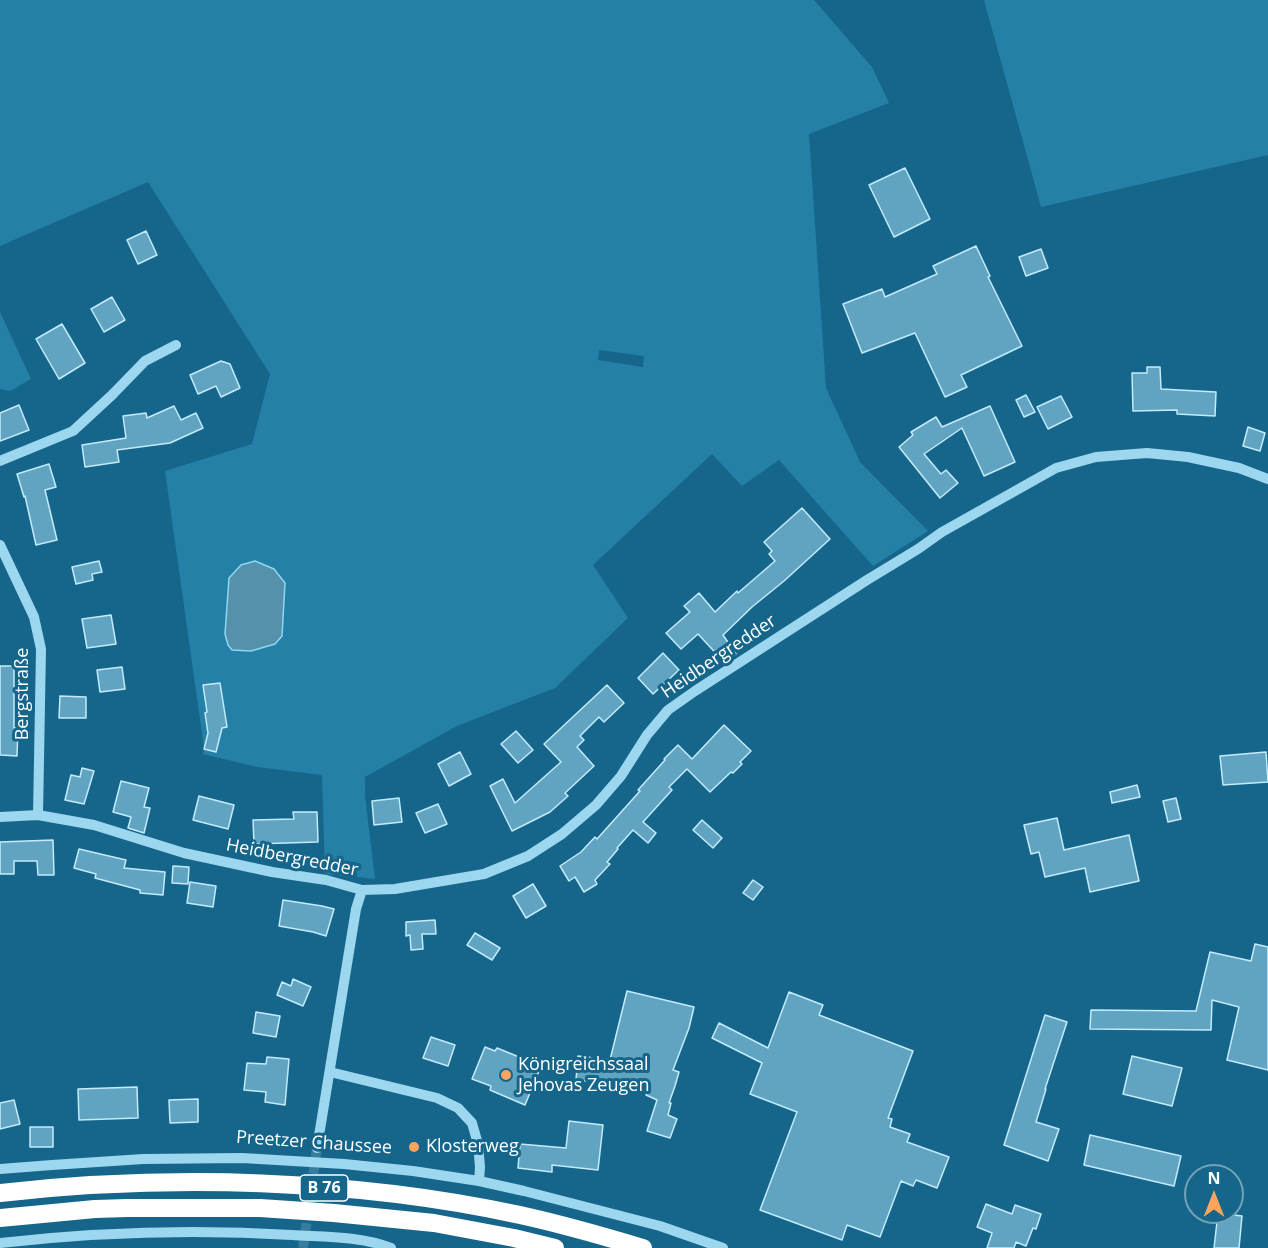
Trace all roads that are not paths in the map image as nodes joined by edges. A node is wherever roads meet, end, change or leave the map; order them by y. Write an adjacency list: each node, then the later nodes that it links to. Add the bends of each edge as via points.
1 (176, 345): 2 (street, via 145,361 73,432)
2 (0, 461)
3 (1268, 479): 7 (street, Heidbergredder, via 1239,468 1148,453 1096,457 1056,468 942,532 668,710 596,806 528,856 484,874 395,889)
4 (0, 545): 5 (street, Bergstraße, via 34,617 41,649)
5 (38, 815): 6 (street, Heidbergredder); 7 (street, Heidbergredder, via 94,825 184,853)
6 (0, 818)
7 (362, 890): 8 (street)
8 (330, 1072): 9 (street); 11 (street, via 437,1098 458,1108 471,1123 478,1144)
9 (317, 1148)
10 (0, 1169): 11 (street, Preetzer Chaussee, via 143,1159 242,1158 356,1165)
11 (479, 1180): 18 (street, Preetzer Chaussee, via 660,1226)
12 (0, 1193): 17 (highway, B 76, via 156,1183 233,1183 372,1192 520,1215)
13 (0, 1218): 16 (highway, B 76, via 95,1209 260,1208 434,1223)
14 (0, 1243): 15 (street, via 132,1233 239,1232 362,1240)
15 (391, 1248)
16 (555, 1248)
17 (643, 1248)
18 (723, 1248)

